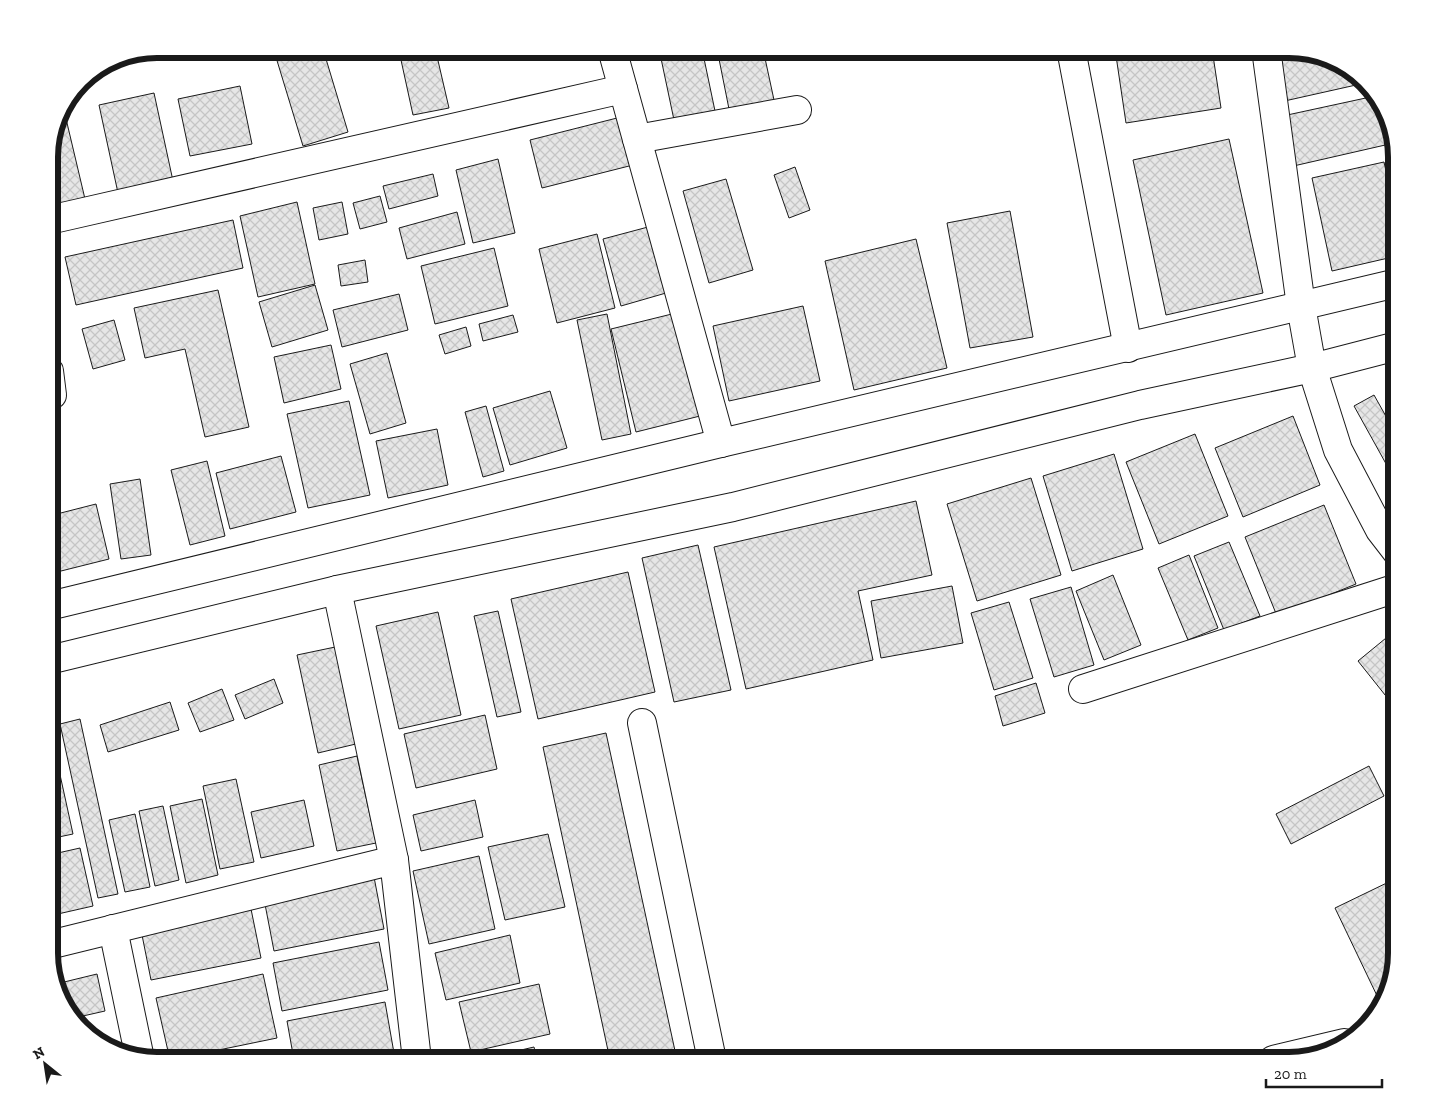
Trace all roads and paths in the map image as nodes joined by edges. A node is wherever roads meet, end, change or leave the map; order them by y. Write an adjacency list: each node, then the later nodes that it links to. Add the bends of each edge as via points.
1 (614, 58): 4 (street)
2 (1073, 58): 10 (street)
3 (1267, 58): 9 (street)
4 (623, 89): 6 (street); 7 (street)
5 (797, 110): 6 (street)
6 (637, 139): 13 (street)
7 (58, 218)
8 (1388, 285): 9 (street)
9 (1301, 306): 10 (street); 12 (street)
10 (1128, 348): 13 (street)
11 (1388, 348): 12 (street)
12 (1312, 368): 14 (street, via 1338,450); 15 (street, via 1140,406 733,507)
13 (721, 443): 17 (street)
14 (1388, 540)
15 (337, 590): 18 (street); 21 (street)
16 (1388, 591): 19 (street)
17 (58, 604)
18 (58, 658)
19 (1083, 689)
20 (642, 723): 26 (street)
21 (394, 860): 22 (street); 25 (street)
22 (113, 929): 23 (street); 24 (street)
23 (58, 943)
24 (138, 1050)
25 (416, 1052)
26 (710, 1052)

